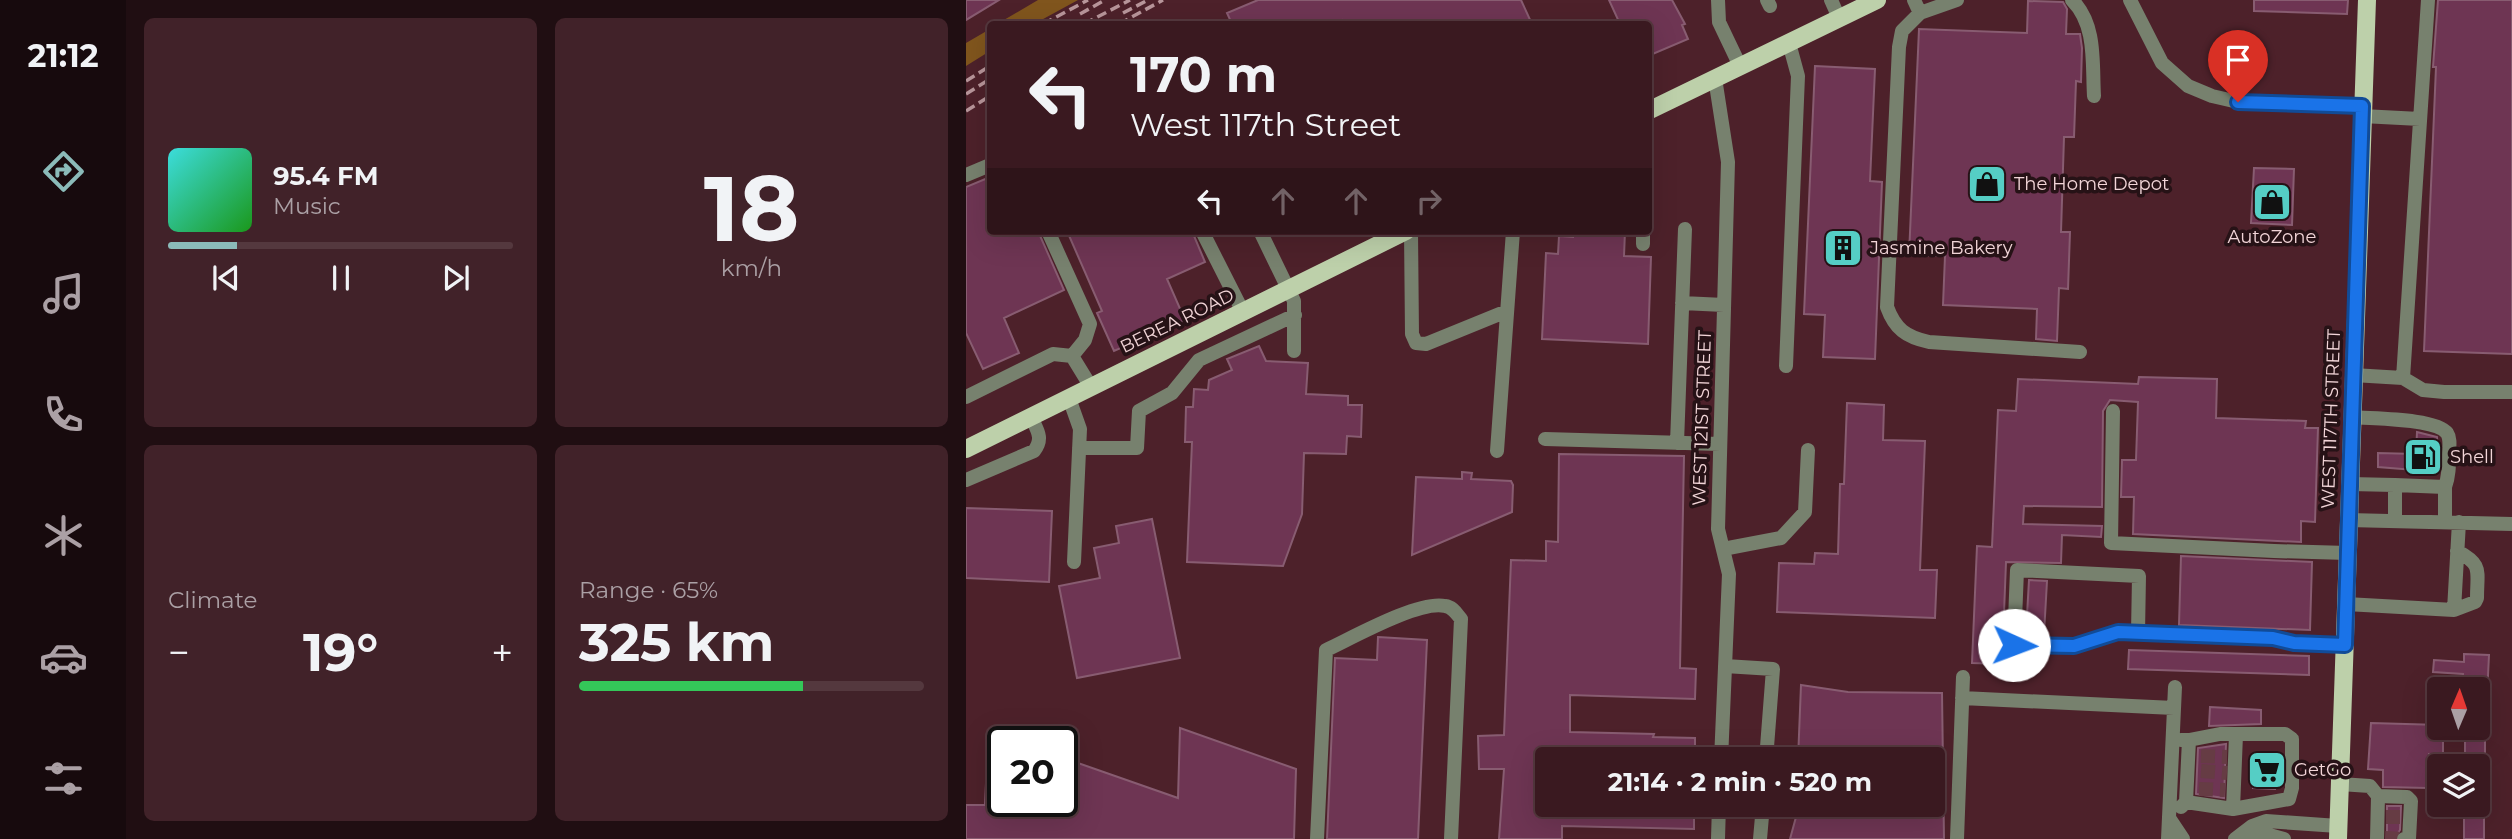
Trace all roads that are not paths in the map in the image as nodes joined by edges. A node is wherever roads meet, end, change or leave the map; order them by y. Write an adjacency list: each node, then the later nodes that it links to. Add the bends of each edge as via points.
1 (1718, 0): 12 (street, via 1719,22)
2 (1831, 0): 10 (street)
3 (1877, 0): 10 (main road)
4 (1957, 0): 9 (street)
5 (2072, 0): 14 (street, via 2082,10 2091,40)
6 (2130, 0): 16 (street, via 2162,63 2188,86 2238,102)
7 (2367, 0): 16 (main road, WEST 117TH STREET)
8 (2428, 0): 17 (street)
9 (1917, 6): 34 (street, via 1902,31 1899,47 1887,307 1892,320 1909,337 1929,342)
10 (1839, 18): 11 (main road)
11 (1789, 43): 12 (main road); 36 (street, via 1798,76)
12 (1740, 66): 13 (main road)
13 (1715, 78): 15 (main road); 29 (street, WEST 121ST STREET, via 1728,162)
14 (2094, 96)
15 (1652, 109)
16 (2362, 111): 17 (street); 37 (main road, WEST 117TH STREET)
17 (2420, 120): 38 (street)
18 (987, 166): 19 (street)
19 (966, 175)
20 (1685, 229): 28 (street)
21 (1050, 235): 35 (street, via 1090,324 1086,340)
22 (1204, 235): 30 (street)
23 (1263, 235): 27 (street)
24 (1400, 235): 27 (main road, BEREA ROAD)
25 (1408, 235): 31 (street, via 1416,343 1426,344)
26 (1513, 235): 31 (street)
27 (1289, 289): 30 (main road, BEREA ROAD); 32 (street)
28 (1682, 303): 29 (street); 48 (street)
29 (1724, 305): 49 (street, WEST 121ST STREET)
30 (1243, 312): 39 (main road, BEREA ROAD)
31 (1507, 312): 52 (street)
32 (1295, 315): 33 (street); 50 (street, via 1199,360 1172,393 1139,411 1137,448)
33 (1294, 351)
34 (2080, 352)
35 (1072, 356): 39 (street); 41 (street, via 1053,354)
36 (1786, 366)
37 (2353, 375): 38 (street); 45 (main road, WEST 117TH STREET)
38 (2403, 378): 40 (street, via 2423,390)
39 (1091, 387): 42 (main road, BEREA ROAD)
40 (2512, 393)
41 (966, 397)
42 (1069, 398): 44 (main road, BEREA ROAD); 50 (street, via 1080,429)
43 (2113, 411): 63 (street, via 2110,543)
44 (1031, 417): 47 (main road, BEREA ROAD); 53 (street, via 1040,436 1034,451)
45 (2352, 418): 54 (main road, WEST 117TH STREET); 56 (street, via 2439,427 2449,440)
46 (1545, 439): 48 (street)
47 (968, 443)
48 (1677, 443): 49 (street)
49 (1720, 444): 61 (street, WEST 121ST STREET, via 1718,529)
50 (1079, 448): 64 (street)
51 (1808, 450): 61 (street, via 1805,512 1781,538)
52 (1497, 451)
53 (966, 480)
54 (2350, 484): 55 (street); 57 (main road, WEST 117TH STREET)
55 (2395, 485): 56 (street); 58 (street)
56 (2445, 487): 59 (street)
57 (2348, 520): 58 (street); 63 (main road, WEST 117TH STREET)
58 (2395, 520): 59 (street)
59 (2452, 522): 60 (street); 62 (street)
60 (2512, 524)
61 (1723, 549): 69 (street, WEST 121ST STREET, via 1729,574)
62 (2456, 551): 66 (street); 66 (street, via 2477,566 2477,598)
63 (2348, 553): 65 (main road, WEST 117TH STREET)
64 (1074, 562)
65 (2346, 604): 66 (street); 68 (main road, WEST 117TH STREET)
66 (2454, 610)
67 (2138, 633): 67 (street, via 2118,632 2074,646 2014,645 2017,570 2139,576); 68 (street)
68 (2345, 645): 79 (main road, WEST 117TH STREET)
69 (1726, 666): 77 (street, WEST 121ST STREET); 78 (street, via 1773,669)
70 (1963, 677): 72 (street)
71 (2175, 687): 73 (street)
72 (1962, 698): 73 (street); 93 (street)
73 (2174, 708): 75 (street)
74 (2235, 735): 76 (street); 82 (street, via 2229,790); 82 (street, via 2285,734 2292,738 2293,760 2289,799)
75 (2173, 739): 76 (street); 83 (street)
76 (2189, 740): 80 (street, via 2194,764)
77 (1722, 747)
78 (1767, 747)
79 (2340, 784): 81 (street, via 2370,786); 86 (main road, WEST 117TH STREET)
80 (2191, 793): 82 (street); 83 (street)
81 (2378, 796): 88 (street); 97 (street, via 2411,801 2409,839)
82 (2233, 809)
83 (2169, 816): 94 (street); 95 (street)
84 (1719, 817): 91 (street)
85 (1762, 817): 92 (street)
86 (2338, 832): 87 (street, via 2266,821)
87 (2236, 838): 96 (street, via 2262,833)
88 (2380, 838)
89 (1317, 839): 90 (street, via 1326,650 1416,608 1443,605 1461,619)
90 (1451, 839)
91 (1718, 839)
92 (1760, 839)
93 (1957, 839)
94 (2168, 839)
95 (2183, 839)
96 (2284, 839)
97 (2404, 839)

